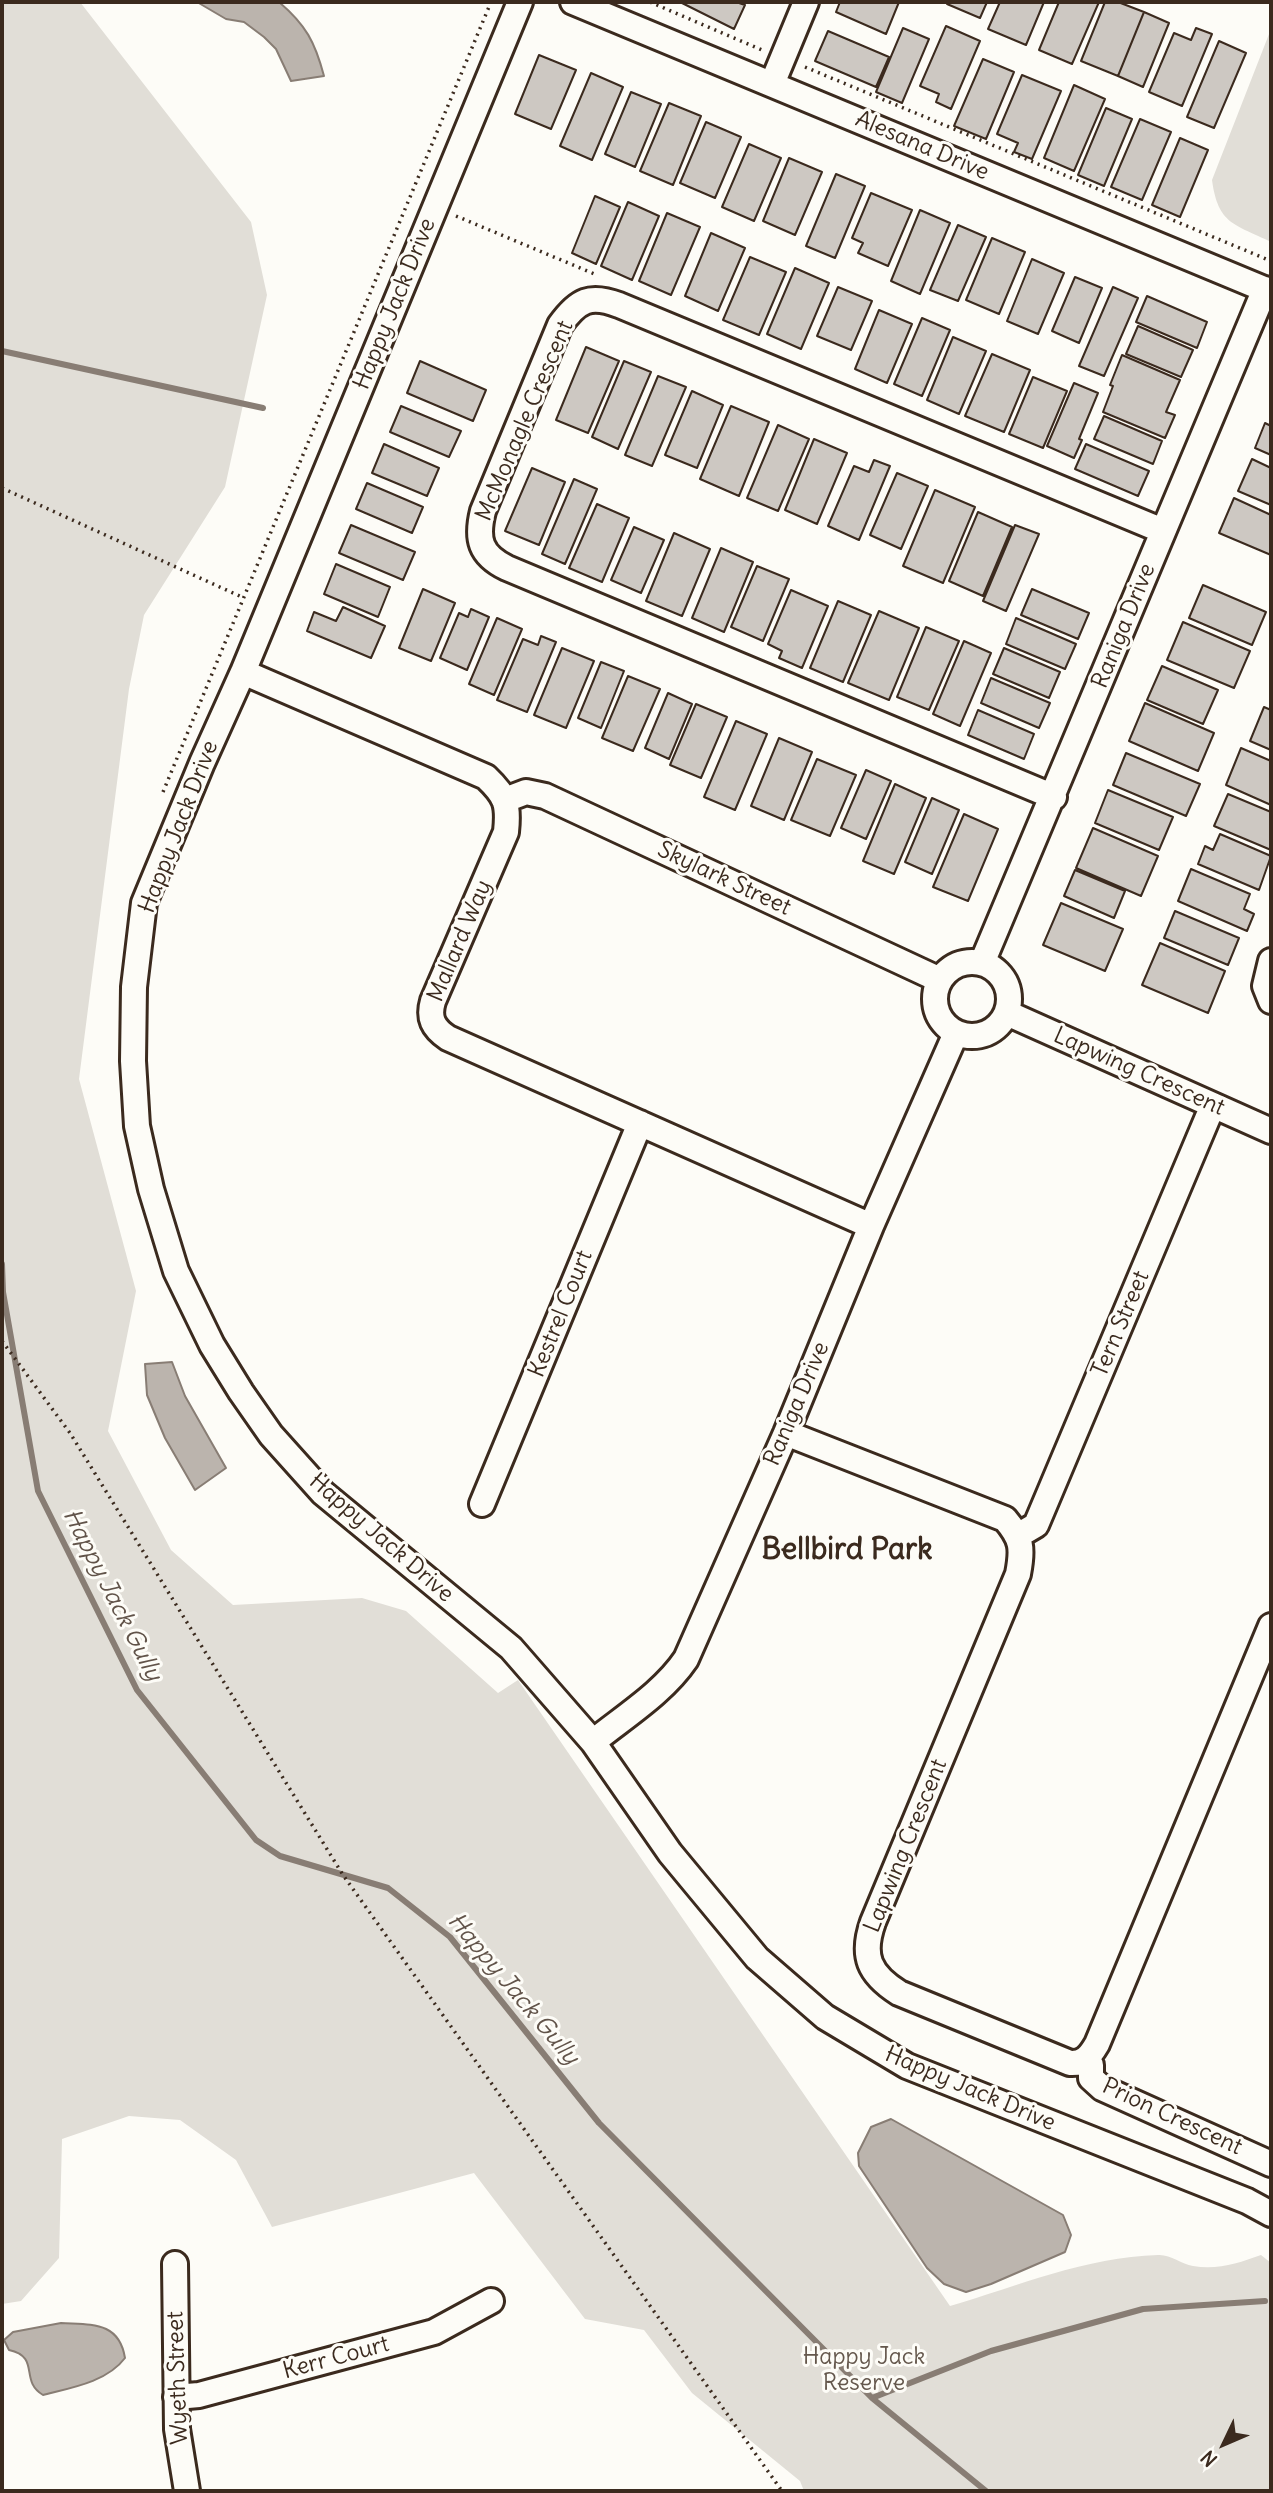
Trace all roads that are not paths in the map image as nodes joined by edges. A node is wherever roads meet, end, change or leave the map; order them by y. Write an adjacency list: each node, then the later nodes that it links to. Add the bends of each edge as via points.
1 (520, 2): 7 (street, Happy Jack Drive)
2 (573, 2): 4 (street, Alesana Drive)
3 (806, 2): 4 (street)
4 (772, 84): 5 (street, Alesana Drive)
5 (1268, 290): 6 (street, Raniga Drive)
6 (1163, 531): 8 (street, Raniga Drive); 8 (street, McMonagle Crescent, via 619,305 592,299 580,303 560,325 483,511 480,542 498,564)
7 (243, 672): 9 (street, via 485,777); 24 (street, Happy Jack Drive, via 144,903 134,987 137,1126 150,1189 176,1271 212,1345 271,1435 323,1493 511,1648)
8 (1054, 797): 11 (street, Raniga Drive)
9 (505, 800): 12 (street, Skylark Street, via 526,793 545,796); 17 (street, Mallard Way, via 506,832 433,1001 431,1021 448,1038)
10 (1271, 961): 13 (street)
11 (982, 963): 12 (street, via 958,964); 14 (street, via 1002,977 1008,988)
12 (940, 980): 15 (street, via 935,991 938,1016)
13 (1268, 994)
14 (1007, 1013): 15 (street, via 992,1031 980,1036); 16 (street, Lapwing Crescent)
15 (956, 1033): 19 (street, Raniga Drive)
16 (1213, 1105): 18 (street, Lapwing Crescent); 22 (street, Tern Street, via 1036,1525)
17 (639, 1123): 19 (street, Mallard Way); 21 (street, Kestrel Court)
18 (1271, 1131)
19 (871, 1226): 20 (street, Raniga Drive)
20 (786, 1433): 22 (street, via 1005,1519); 24 (street, Raniga Drive, via 686,1659 661,1688)
21 (482, 1504)
22 (1018, 1535): 25 (street, Lapwing Crescent, via 1022,1555 1018,1574 873,1922 867,1955 882,1982 899,1993 1070,2063)
23 (1271, 1626): 25 (street)
24 (593, 1742): 27 (street, Happy Jack Drive, via 670,1853 749,1947 825,2017 907,2066)
25 (1087, 2059): 26 (street, Prion Crescent, via 1091,2078 1102,2088)
26 (1271, 2164)
27 (1271, 2214)
28 (175, 2264): 30 (street, Wyeth Street)
29 (491, 2301): 30 (street, Kerr Court, via 434,2332 199,2395)
30 (176, 2397): 31 (street, Wyeth Street)
31 (187, 2491)

